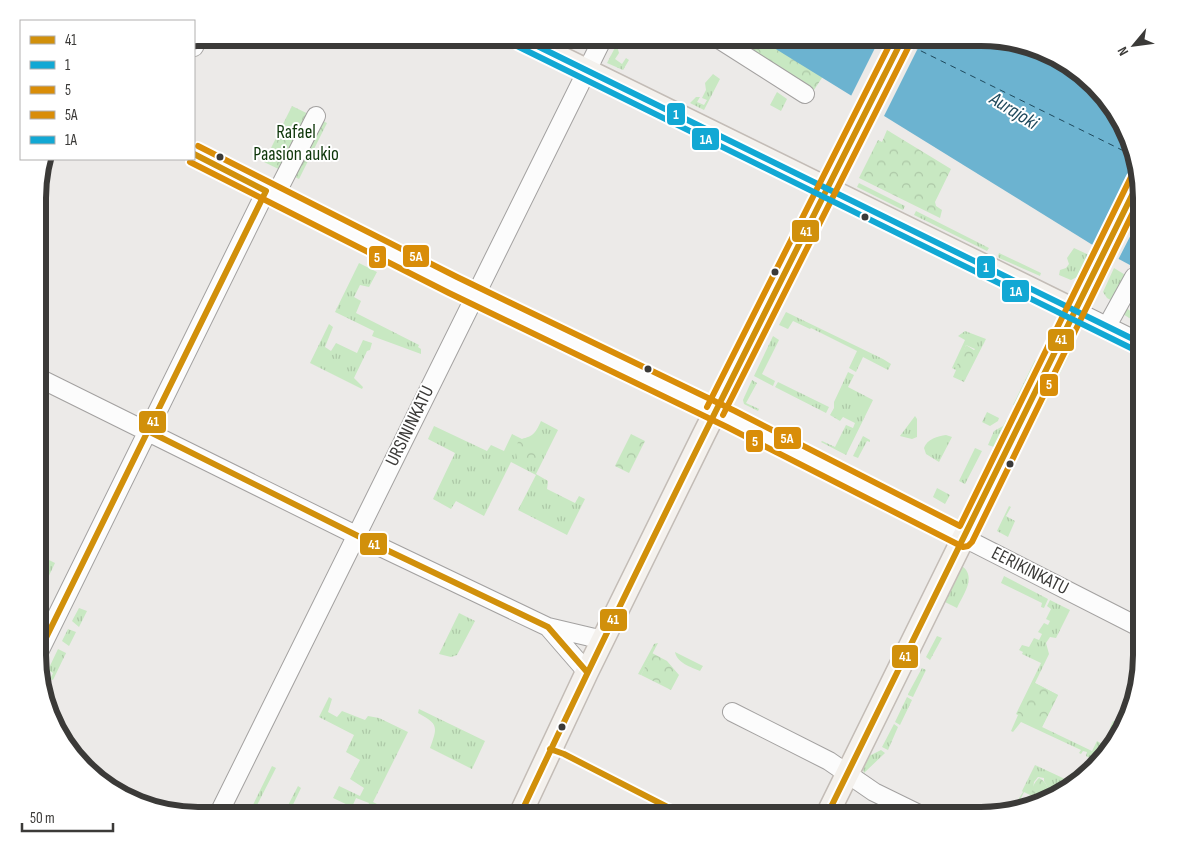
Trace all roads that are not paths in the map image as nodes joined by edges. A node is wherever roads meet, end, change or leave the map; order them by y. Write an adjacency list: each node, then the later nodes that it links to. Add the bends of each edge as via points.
1 (538, 46): 5 (main road)
2 (598, 47): 5 (street, URSININKATU)
3 (731, 47): 6 (street)
4 (899, 47): 9 (main road)
5 (586, 70): 9 (main road); 13 (street, URSININKATU)
6 (805, 94)
7 (316, 116): 10 (street)
8 (195, 155): 10 (street, EERIKINKATU)
9 (826, 189): 14 (main road); 18 (main road)
10 (270, 194): 13 (street, EERIKINKATU); 19 (street)
11 (1132, 195): 14 (main road)
12 (1132, 288): 15 (street)
13 (475, 296): 18 (street, EERIKINKATU); 20 (street, URSININKATU)
14 (1076, 311): 15 (street); 21 (main road)
15 (1107, 326): 16 (street)
16 (1132, 338)
17 (46, 382): 19 (street)
18 (715, 411): 21 (street, EERIKINKATU); 25 (main road)
19 (148, 431): 20 (street); 24 (street)
20 (357, 535): 23 (street); 29 (street, URSININKATU)
21 (964, 538): 22 (street, EERIKINKATU); 28 (main road)
22 (1132, 623)
23 (548, 627): 25 (street); 26 (street)
24 (47, 636)
25 (603, 640): 26 (main road)
26 (587, 672): 30 (main road)
27 (732, 712): 28 (street)
28 (848, 774): 31 (main road); 32 (street)
29 (222, 806)
30 (524, 806)
31 (831, 807)
32 (903, 807)

